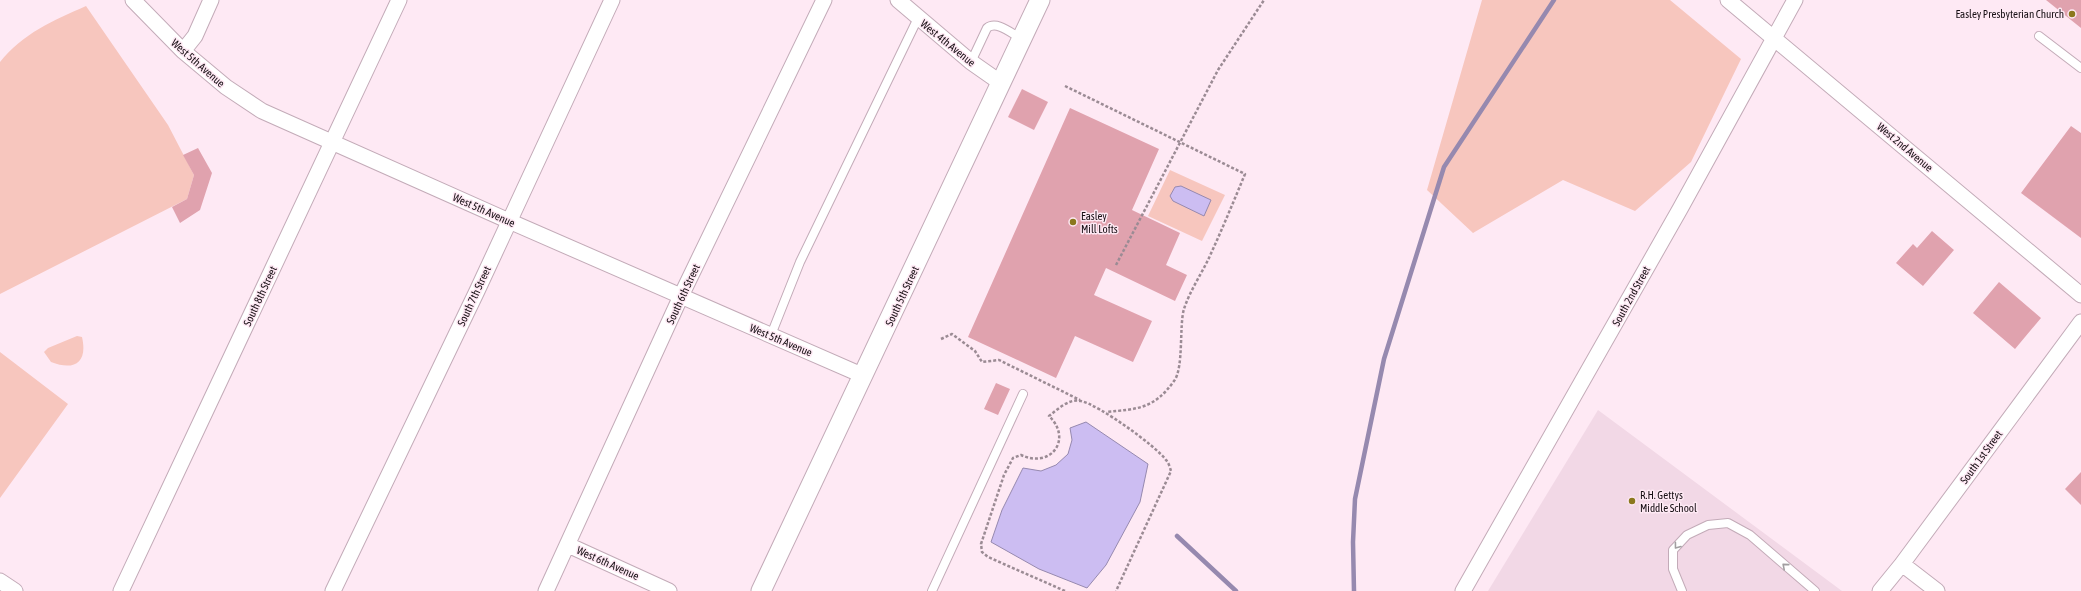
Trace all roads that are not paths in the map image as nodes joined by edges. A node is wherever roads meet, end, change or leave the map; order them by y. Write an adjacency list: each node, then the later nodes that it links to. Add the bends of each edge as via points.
1 (133, 0): 14 (street, West 5th Avenue)
2 (211, 0): 14 (street, via 195,36)
3 (399, 0): 18 (street, South 8th Street)
4 (612, 0): 19 (street, South 7th Street)
5 (824, 0): 21 (street, South 6th Street)
6 (898, 0): 10 (street, West 4th Avenue)
7 (1040, 0): 13 (street, South 5th Street)
8 (1728, 0): 12 (street, West 2nd Avenue)
9 (1795, 0): 12 (street, South 2nd Street)
10 (918, 18): 15 (street, West 4th Avenue); 23 (lane, via 800,262)
11 (2039, 36): 16 (lane)
12 (1774, 38): 20 (street, West 2nd Avenue); 36 (street, South 2nd Street)
13 (1022, 39): 15 (lane, via 996,25 991,25 987,28); 17 (street, South 5th Street)
14 (183, 52): 18 (street, West 5th Avenue, via 226,87 262,111)
15 (971, 62): 17 (street, West 4th Avenue)
16 (2081, 68)
17 (1001, 83): 24 (street, South 5th Street)
18 (332, 142): 19 (street, West 5th Avenue); 30 (street, South 8th Street)
19 (509, 221): 21 (street, West 5th Avenue); 31 (street, South 7th Street)
20 (2081, 294)
21 (681, 296): 23 (street, West 5th Avenue); 26 (street, South 6th Street)
22 (2081, 322): 27 (street, South 1st Street)
23 (770, 335): 24 (street, West 5th Avenue)
24 (864, 376): 34 (street, South 5th Street)
25 (1023, 394): 35 (lane)
26 (568, 545): 32 (street, South 6th Street); 33 (street, West 6th Avenue)
27 (1902, 564): 39 (street, South 1st Street); 40 (street)
28 (0, 581): 29 (street)
29 (15, 591)
30 (121, 591)
31 (333, 591)
32 (546, 591)
33 (669, 591)
34 (761, 591)
35 (932, 591)
36 (1463, 591)
37 (1682, 591): 38 (lane, one-way to 37, via 1750,535 1728,523 1708,525 1687,535 1673,550 1673,569)
38 (1815, 591)
39 (1880, 591)
40 (1937, 591)

